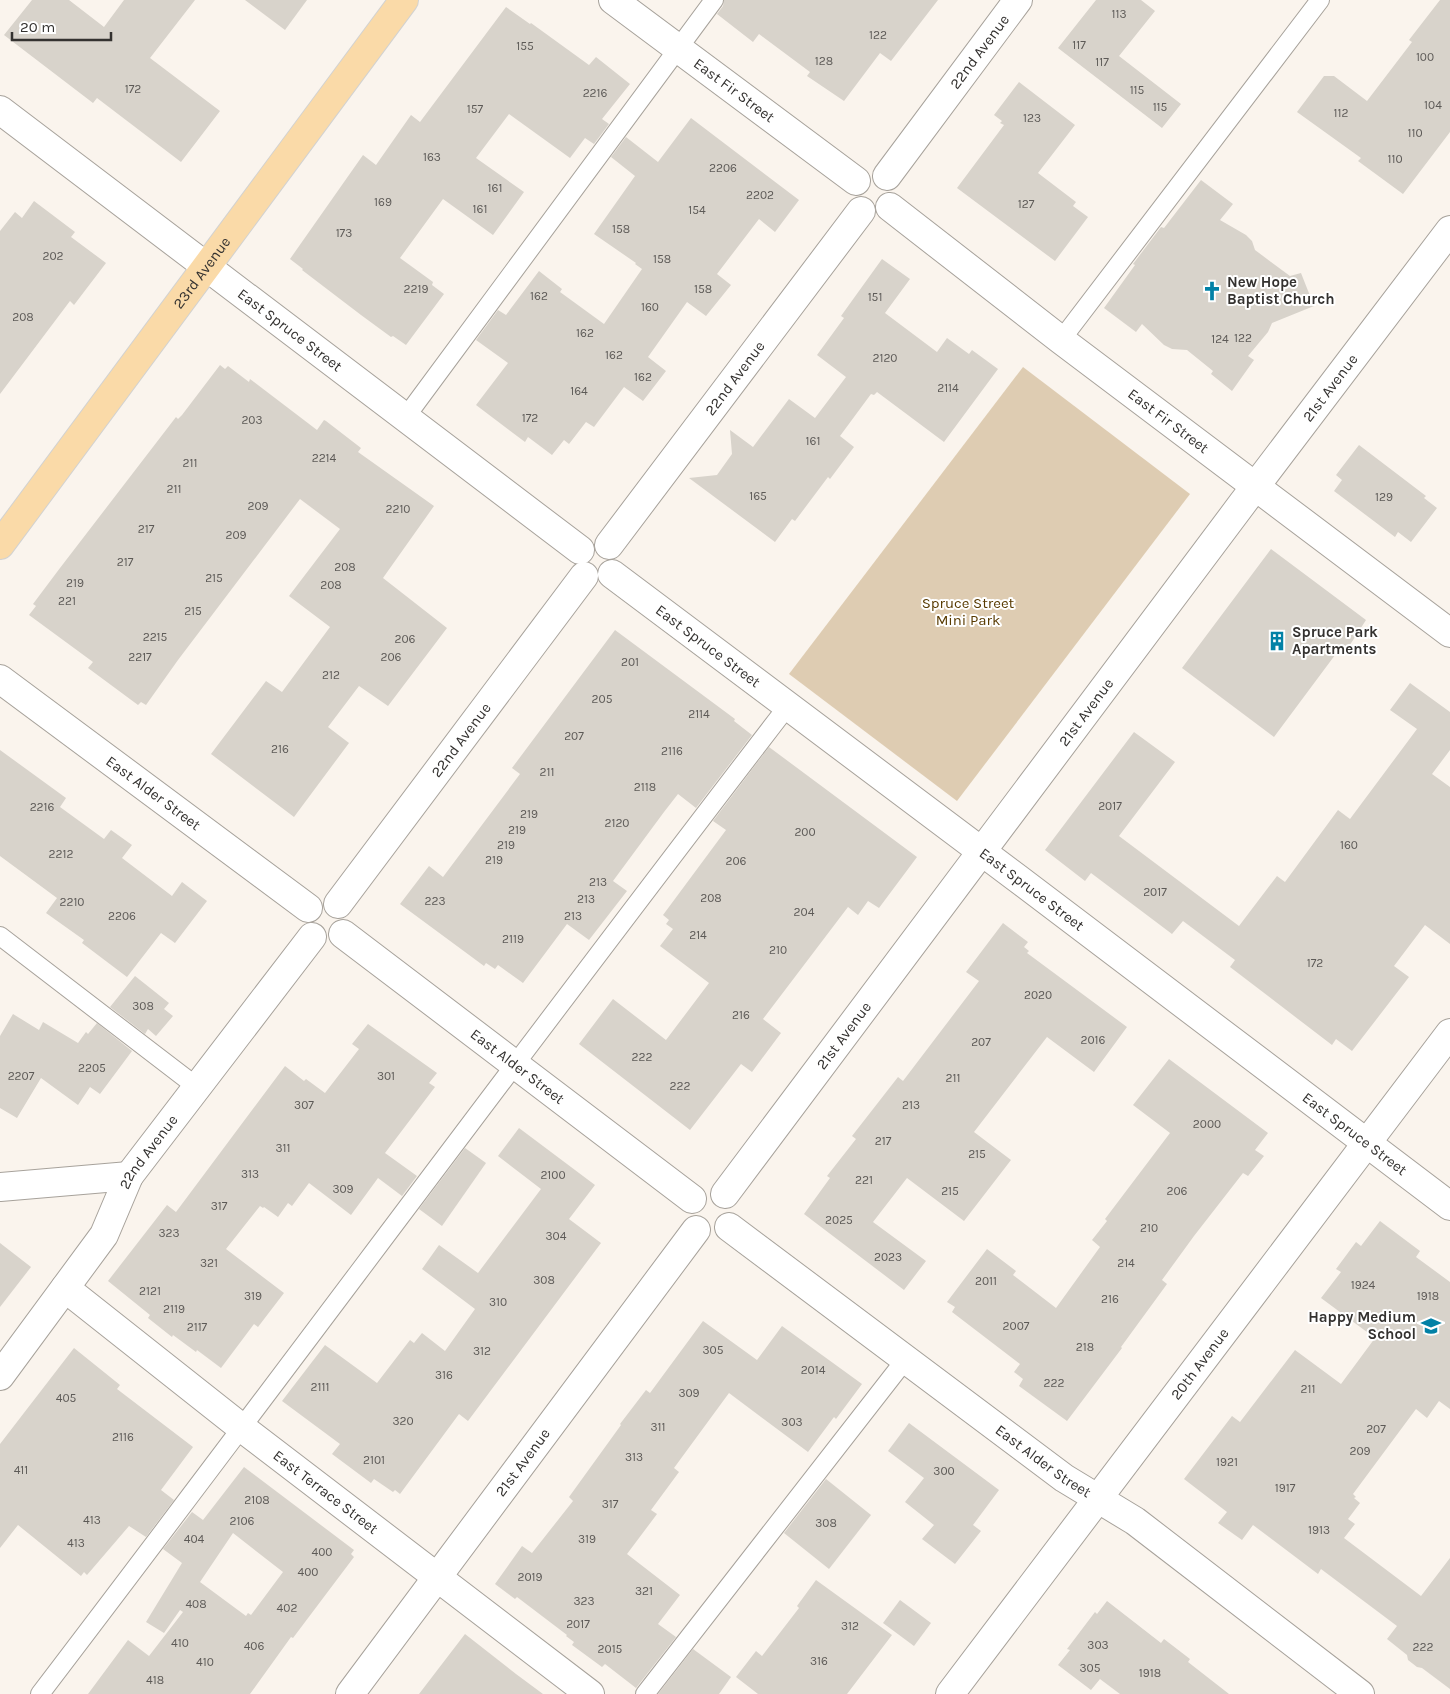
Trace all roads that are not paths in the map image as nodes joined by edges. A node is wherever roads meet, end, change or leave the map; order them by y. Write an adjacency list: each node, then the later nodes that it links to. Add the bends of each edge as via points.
1 (404, 0): 13 (main road, 23rd Avenue)
2 (613, 0): 6 (street, East Fir Street)
3 (714, 0): 6 (lane)
4 (1018, 0): 8 (street, 22nd Avenue)
5 (1320, 0): 14 (lane)
6 (678, 49): 9 (street, East Fir Street); 15 (lane)
7 (0, 110): 13 (street, East Spruce Street)
8 (887, 176): 9 (street, via 872,171 864,173); 10 (street, via 895,191)
9 (856, 181): 11 (street, via 852,198)
10 (890, 208): 11 (street, via 875,215); 14 (street, East Fir Street)
11 (861, 211): 18 (street, 22nd Avenue)
12 (1450, 230): 16 (street, 21st Avenue)
13 (208, 267): 15 (street, East Spruce Street); 17 (main road, 23rd Avenue)
14 (1061, 340): 16 (street, East Fir Street)
15 (405, 418): 19 (street, East Spruce Street)
16 (1256, 487): 21 (street, East Fir Street); 24 (street, 21st Avenue)
17 (0, 545)
18 (609, 545): 19 (street, via 601,540 587,543); 20 (street, via 617,558)
19 (582, 563): 20 (street, via 599,581); 25 (street, 22nd Avenue)
20 (612, 574): 23 (street, East Spruce Street)
21 (1450, 632)
22 (0, 679): 26 (street, East Alder Street)
23 (787, 707): 24 (street, East Spruce Street); 31 (lane)
24 (981, 851): 33 (street, East Spruce Street); 36 (street, 21st Avenue)
25 (338, 904): 26 (street, via 322,899); 27 (street, via 347,918)
26 (308, 908): 29 (street, via 304,920)
27 (343, 934): 29 (street, via 328,942); 31 (street, East Alder Street)
28 (0, 936): 32 (lane)
29 (312, 938): 32 (street, 22nd Avenue)
30 (1450, 1034): 33 (street, 20th Avenue)
31 (514, 1065): 37 (street, East Alder Street); 44 (lane)
32 (197, 1087): 34 (street, 22nd Avenue)
33 (1367, 1144): 38 (street, East Spruce Street); 45 (street, 20th Avenue)
34 (129, 1176): 35 (street); 41 (street, 22nd Avenue, via 104,1235)
35 (0, 1188)
36 (725, 1194): 37 (street, via 707,1189); 39 (street, via 734,1210)
37 (692, 1199): 40 (street, via 688,1212)
38 (1450, 1206)
39 (729, 1228): 40 (street, via 714,1236); 42 (street, East Alder Street)
40 (696, 1230): 46 (street, 21st Avenue)
41 (65, 1288): 43 (street, 22nd Avenue); 44 (street, East Terrace Street)
42 (905, 1360): 45 (street, East Alder Street, via 1064,1478); 50 (lane)
43 (0, 1376)
44 (242, 1428): 46 (street, East Terrace Street); 47 (lane)
45 (1098, 1498): 51 (street, 20th Avenue); 52 (street, East Alder Street, via 1135,1521)
46 (438, 1577): 48 (street, 21st Avenue); 49 (street, East Terrace Street)
47 (40, 1694)
48 (350, 1694)
49 (590, 1694)
50 (646, 1694)
51 (950, 1694)
52 (1360, 1694)

